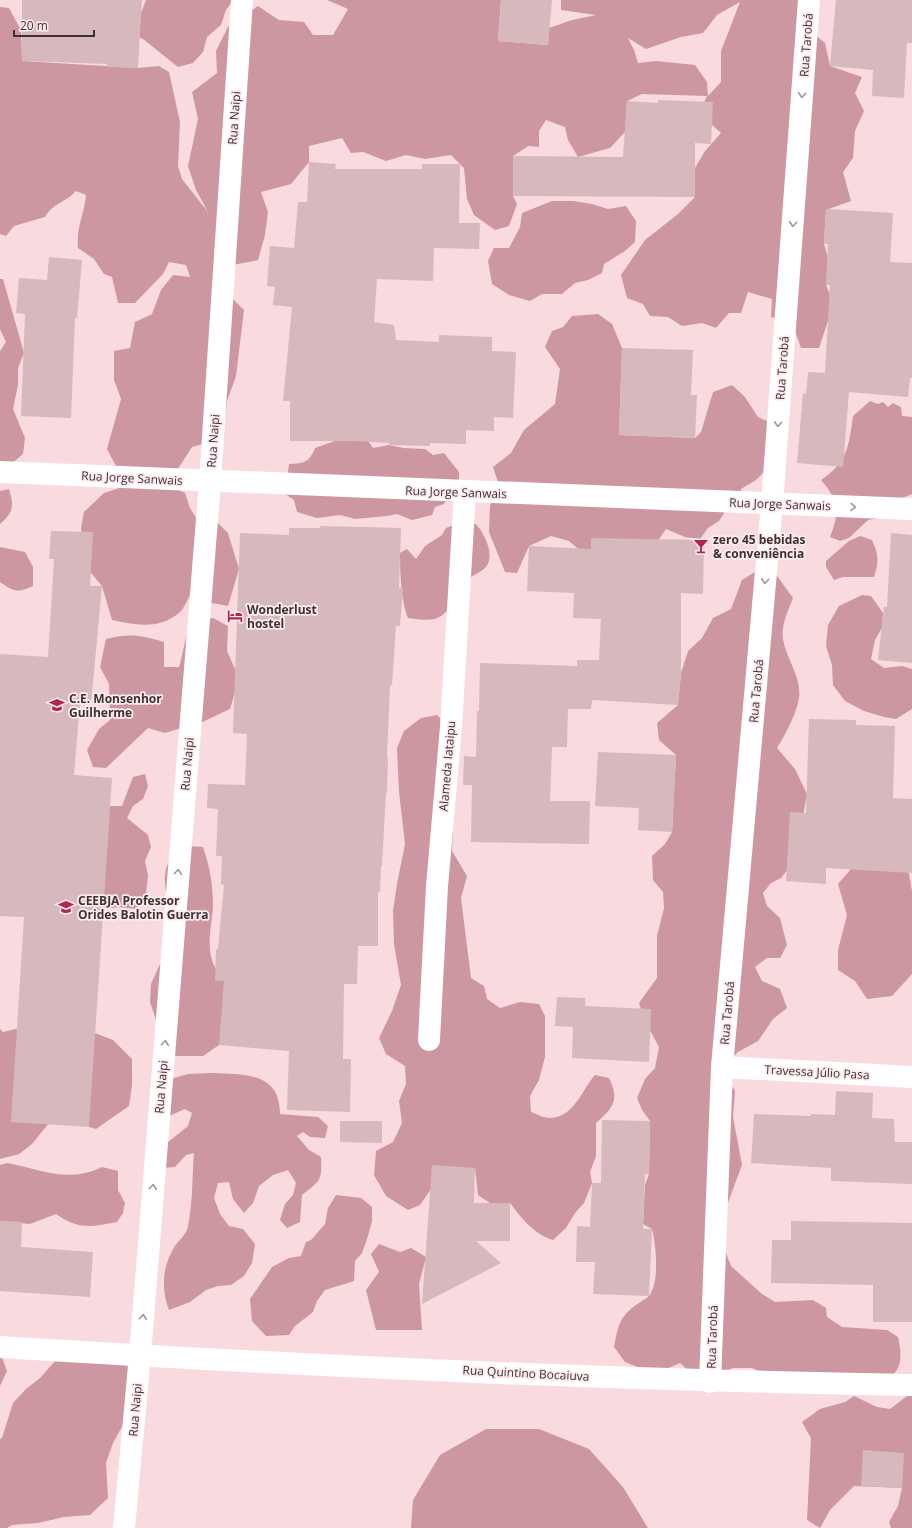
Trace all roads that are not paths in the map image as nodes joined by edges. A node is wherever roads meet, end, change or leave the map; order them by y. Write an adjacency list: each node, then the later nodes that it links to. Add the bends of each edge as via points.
1 (242, 0): 4 (street, Rua Naipi)
2 (809, 0): 6 (street, Rua Tarobá, one-way to 6)
3 (0, 472): 4 (street, Rua Jorge Sanwais)
4 (210, 482): 5 (street, Rua Jorge Sanwais); 12 (street, Rua Naipi, one-way to 4)
5 (465, 492): 6 (street, Rua Jorge Sanwais); 8 (street, Alameda Iataipu, via 451,727 437,886)
6 (772, 504): 7 (street, Rua Jorge Sanwais, one-way to 7); 9 (street, Rua Tarobá, one-way to 9)
7 (912, 509)
8 (429, 1040)
9 (722, 1067): 10 (street, Travessa Júlio Pasa); 13 (street, Rua Tarobá)
10 (912, 1077)
11 (0, 1347): 12 (street, Rua Quintino Bocaiuva)
12 (140, 1355): 13 (street, Rua Quintino Bocaiuva); 15 (street, Rua Naipi)
13 (710, 1382): 14 (street, Rua Quintino Bocaiuva)
14 (912, 1385)
15 (124, 1528)

